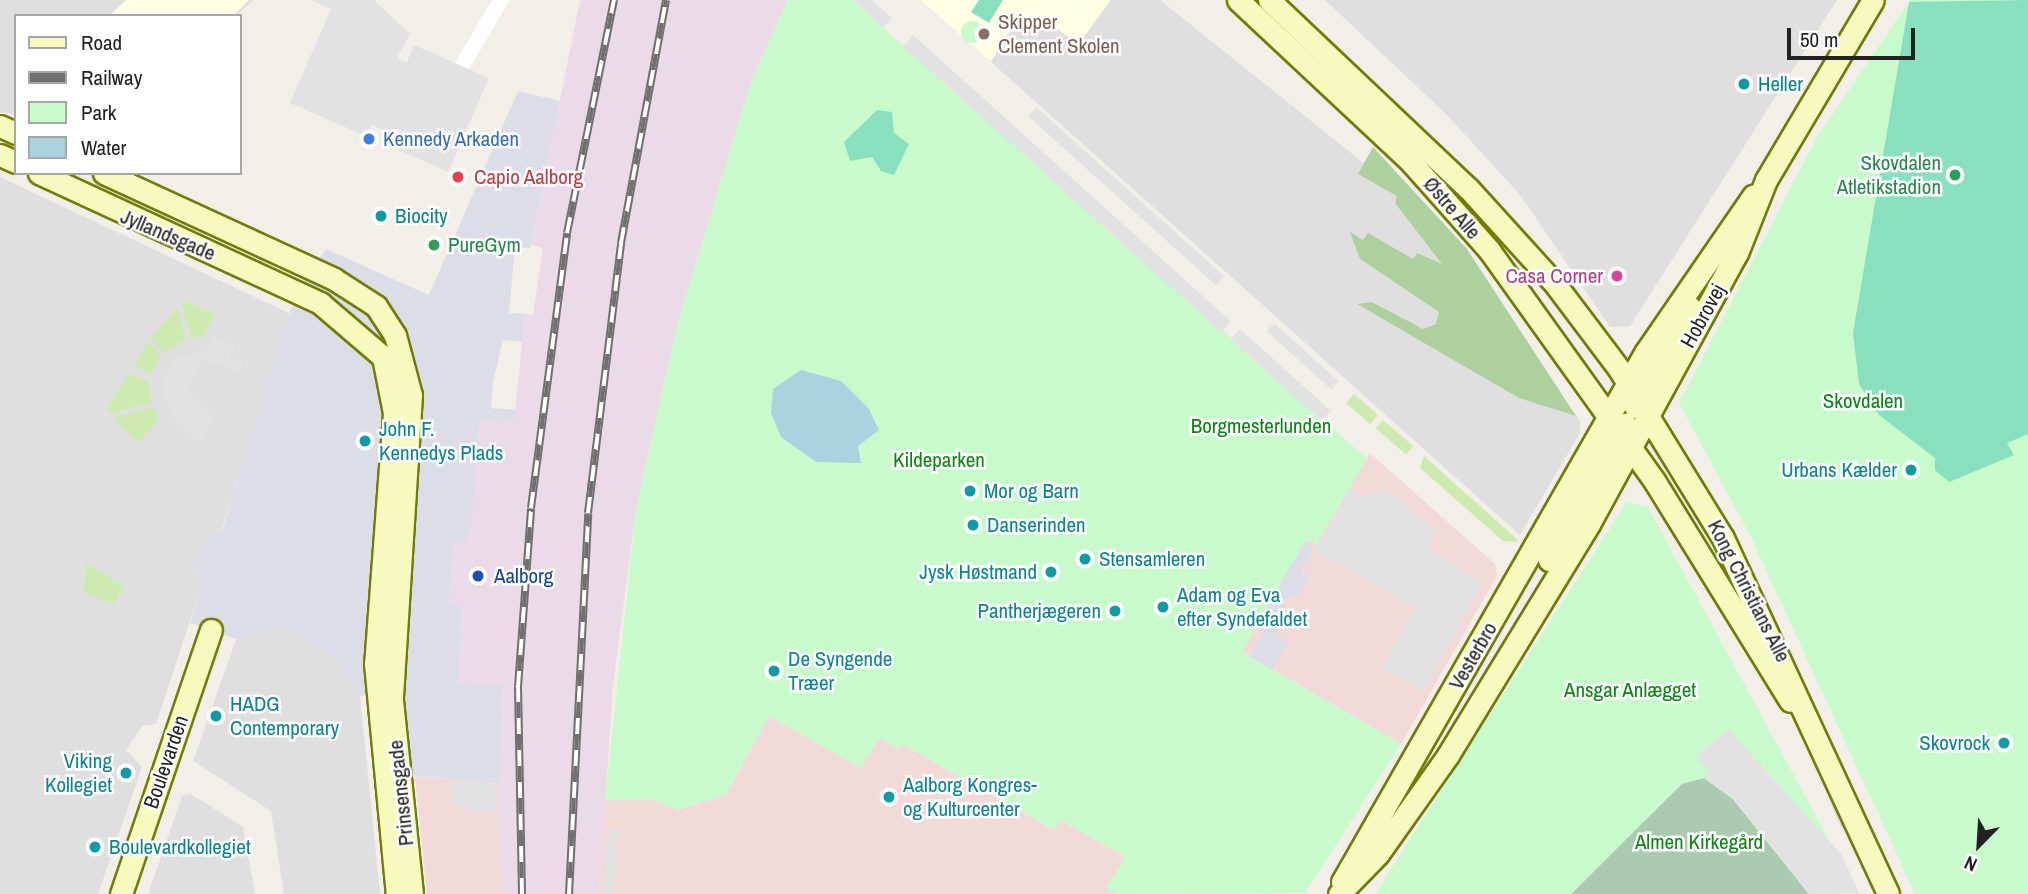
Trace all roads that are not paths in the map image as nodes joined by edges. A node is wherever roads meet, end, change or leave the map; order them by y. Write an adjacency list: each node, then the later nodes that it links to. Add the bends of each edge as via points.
1 (1238, 0): 8 (main road, Østre Alle, via 1331,83 1451,205)
2 (1269, 0): 7 (main road, Østre Alle, via 1476,197 1555,284)
3 (1873, 0): 6 (main road, Hobrovej)
4 (43, 175): 10 (main road, Jyllandsgade, via 108,211 299,292 358,329 389,372 394,413)
5 (108, 175): 10 (main road, Jyllandsgade, via 312,268 384,315 408,376)
6 (1766, 180): 7 (main road, Hobrovej, via 1737,253); 7 (main road, Hobrovej, via 1716,241 1702,286)
7 (1639, 399): 8 (main road, Hobrovej); 8 (main road, Hobrovej); 11 (main road, Kong Christians Alle, via 1723,538)
8 (1621, 433): 11 (main road, Kong Christians Alle); 15 (main road, Vesterbro); 15 (main road, Vesterbro, via 1547,585 1448,755 1378,854)
9 (211, 631): 12 (main road, Boulevarden)
10 (384, 693): 13 (main road, Prinsensgade); 14 (main road, Prinsensgade)
11 (1833, 776): 16 (main road, Kong Christians Alle)
12 (121, 894)
13 (397, 894)
14 (412, 894)
15 (1337, 894)
16 (1888, 894)

